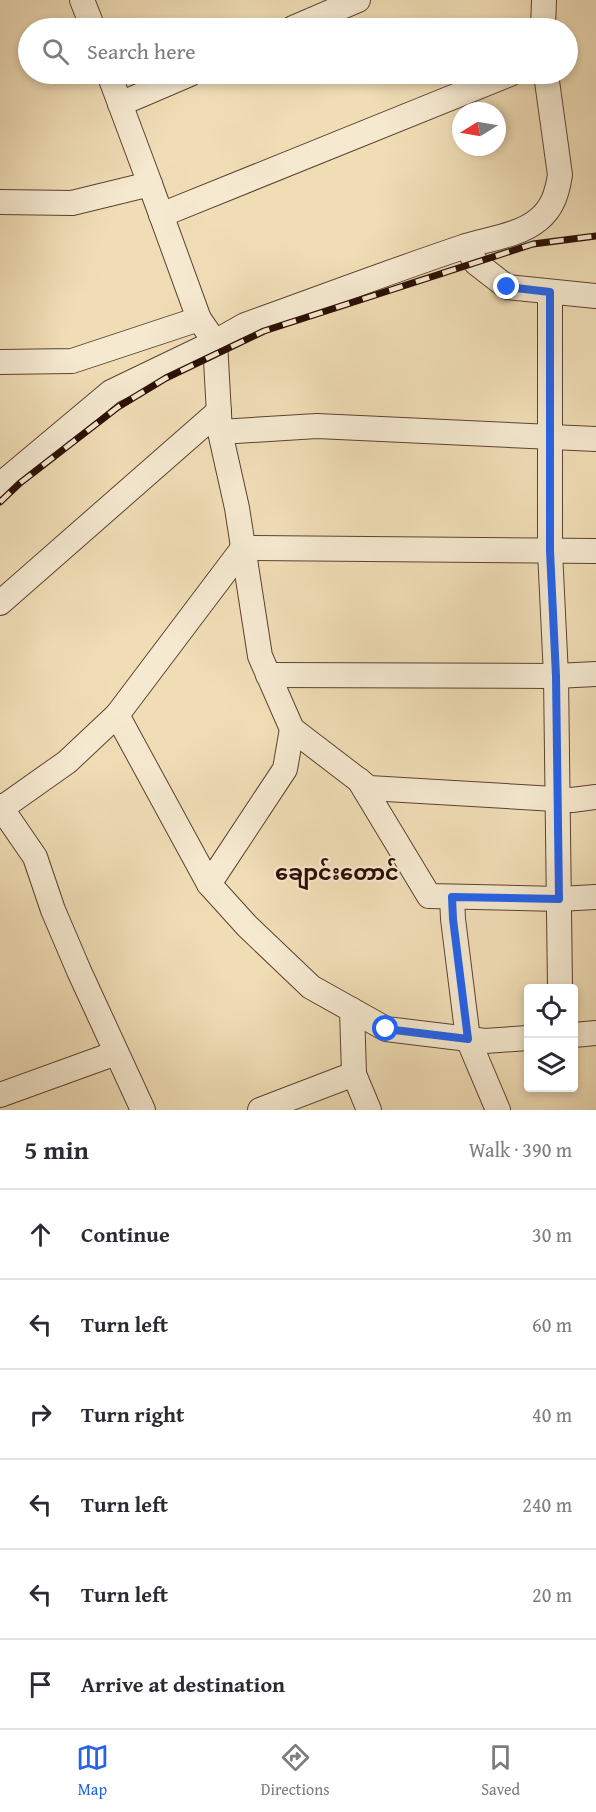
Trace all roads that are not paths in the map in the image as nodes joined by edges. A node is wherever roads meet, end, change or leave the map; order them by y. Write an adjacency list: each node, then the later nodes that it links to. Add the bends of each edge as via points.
1 (82, 0): 4 (street)
2 (358, 0): 5 (street)
3 (544, 0): 6 (street)
4 (89, 18)
5 (316, 18)
6 (543, 18)
7 (113, 84): 11 (street)
8 (167, 84): 11 (street)
9 (485, 84): 14 (street)
10 (547, 84): 15 (street, via 560,175 550,207 527,227)
11 (120, 104): 12 (street)
12 (150, 184): 13 (street, via 72,203); 14 (street)
13 (0, 202)
14 (161, 215): 18 (street)
15 (466, 246): 16 (street, via 476,263 507,287); 19 (street, via 244,325)
16 (550, 292): 17 (street); 22 (street)
17 (596, 296)
18 (199, 319): 19 (street); 20 (street, via 72,361)
19 (214, 342): 21 (street); 24 (street, via 111,392)
20 (0, 362)
21 (220, 421): 22 (street); 25 (street); 28 (street)
22 (550, 436): 23 (street); 26 (street)
23 (596, 439)
24 (0, 485)
25 (243, 548): 26 (street); 30 (street, via 260,656); 32 (street)
26 (550, 551): 27 (street); 31 (street)
27 (596, 551)
28 (0, 603)
29 (596, 674): 31 (street)
30 (268, 675): 31 (street); 33 (street)
31 (556, 676): 36 (street)
32 (117, 715): 37 (street, via 67,762); 38 (street)
33 (291, 729): 34 (street); 38 (street, via 285,769)
34 (359, 780): 36 (street, via 369,788); 39 (street, via 429,896)
35 (596, 797): 36 (street)
36 (558, 799): 41 (street)
37 (1, 807): 48 (street, via 35,857 53,910)
38 (209, 884): 43 (street, via 311,987)
39 (452, 897): 41 (street); 47 (street)
40 (596, 897): 41 (street)
41 (559, 899): 42 (street)
42 (560, 984)
43 (352, 1010): 47 (street, via 386,1029); 49 (street)
44 (596, 1033): 45 (street)
45 (578, 1035)
46 (524, 1038): 47 (street)
47 (468, 1039): 54 (street)
48 (116, 1053): 50 (street); 51 (street)
49 (354, 1074): 52 (street); 53 (street)
50 (0, 1095)
51 (143, 1110)
52 (260, 1110)
53 (369, 1110)
54 (498, 1110)

